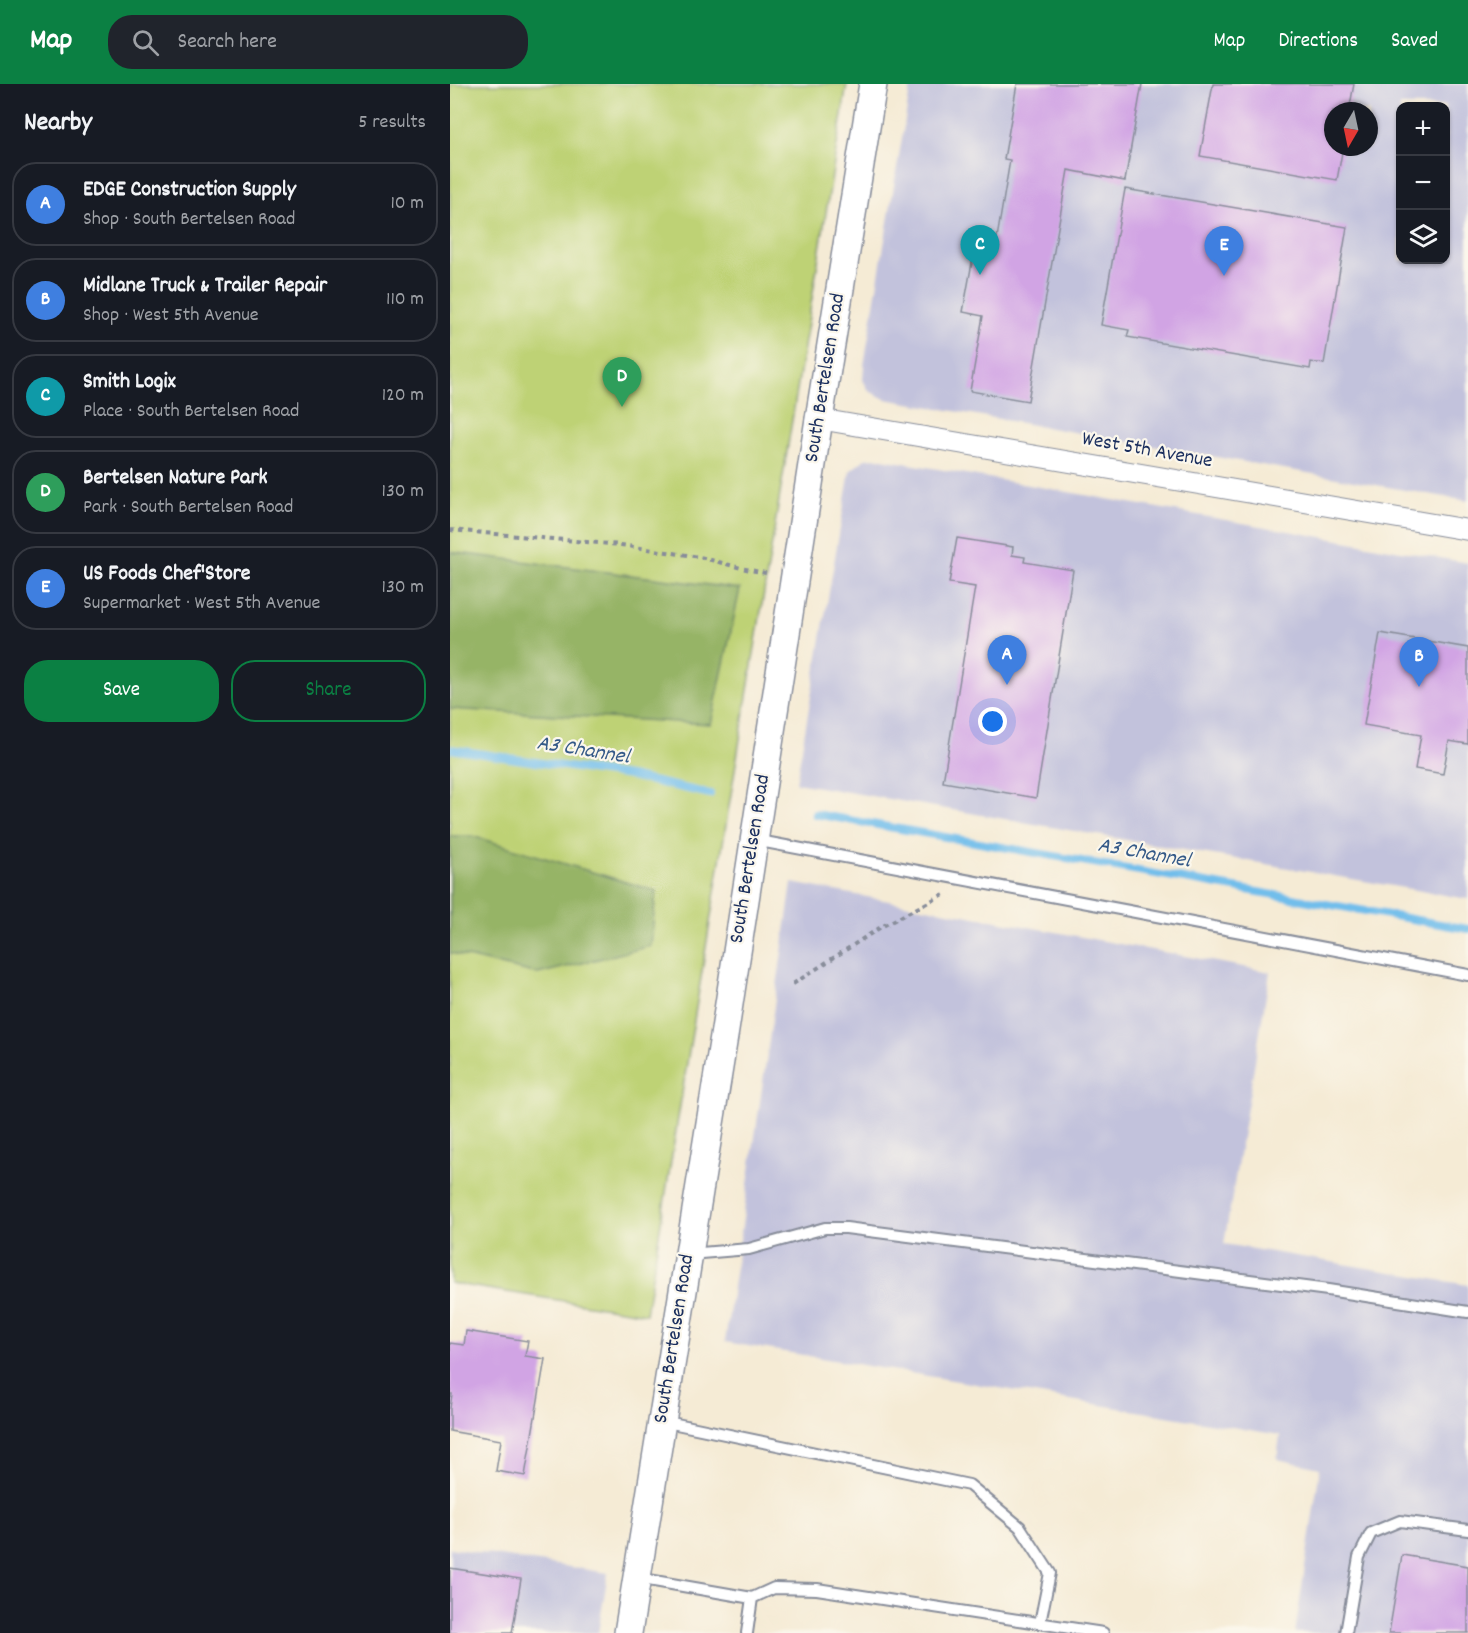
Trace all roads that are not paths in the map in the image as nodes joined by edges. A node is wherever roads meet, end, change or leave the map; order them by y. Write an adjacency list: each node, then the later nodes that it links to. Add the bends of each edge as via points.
1 (873, 84): 2 (street, South Bertelsen Road)
2 (819, 419): 3 (street, West 5th Avenue); 4 (street, South Bertelsen Road)
3 (1468, 530)
4 (754, 840): 5 (lane); 6 (street, South Bertelsen Road)
5 (1468, 975)
6 (688, 1254): 7 (lane, via 749,1249 825,1228 846,1228 1328,1290); 8 (street, South Bertelsen Road)
7 (1468, 1312)
8 (661, 1421): 10 (street, South Bertelsen Road); 12 (lane, via 969,1485 1020,1527 1050,1573)
9 (1468, 1530): 16 (lane, via 1400,1521 1371,1533 1359,1557)
10 (637, 1578): 11 (lane); 13 (street, South Bertelsen Road)
11 (752, 1598): 12 (lane, via 774,1588 816,1589); 14 (lane)
12 (1040, 1623): 15 (lane)
13 (628, 1633)
14 (747, 1633)
15 (1103, 1633)
16 (1346, 1633)

